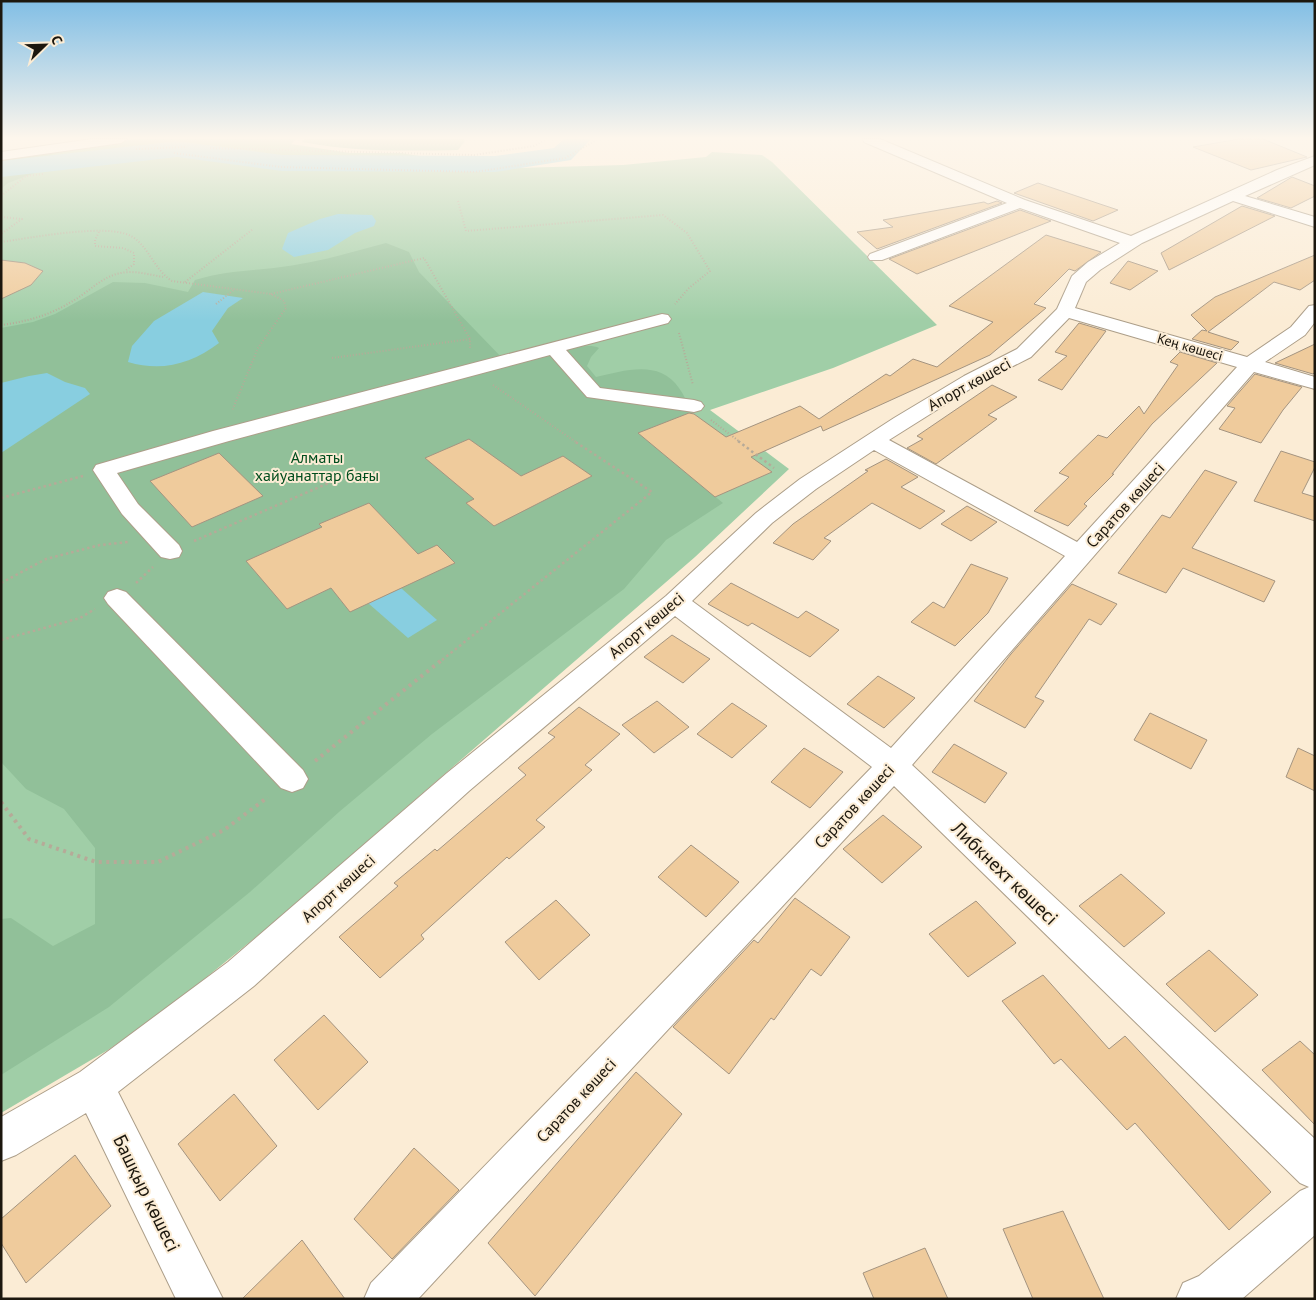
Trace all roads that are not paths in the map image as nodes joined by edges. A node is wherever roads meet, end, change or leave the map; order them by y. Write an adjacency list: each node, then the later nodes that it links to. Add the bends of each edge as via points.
1 (1012, 200): 4 (street)
2 (1223, 200): 6 (street, Апорт көшесі)
3 (1243, 200): 5 (street)
4 (1020, 203): 6 (street); 7 (street)
5 (1315, 222)
6 (1133, 242): 9 (street, Апорт көшесі, via 1105,258 1078,280)
7 (876, 257)
8 (1315, 310): 12 (street, Саратов көшесі, via 1298,331)
9 (1065, 311): 12 (street, Кең көшесі); 15 (street, Апорт көшесі, via 1024,353 972,380)
10 (662, 319): 11 (street)
11 (554, 348): 14 (street, via 594,392); 16 (street, via 104,470 130,509)
12 (1250, 364): 13 (street, Кең көшесі); 17 (street, Саратов көшесі)
13 (1315, 383)
14 (694, 406)
15 (873, 440): 17 (street); 19 (street, Апорт көшесі, via 764,518)
16 (164, 545)
17 (1080, 554): 20 (street, Саратов көшесі)
18 (117, 598): 21 (street)
19 (675, 602): 20 (street, Либкнехт көшесі); 22 (street, Апорт көшесі, via 458,782 241,974)
20 (893, 766): 24 (street, Либкнехт көшесі); 27 (street, Саратов көшесі)
21 (292, 779)
22 (94, 1086): 23 (street, Апорт көшесі); 26 (street, Башқыр көшесі)
23 (1, 1140)
24 (1315, 1168)
25 (1315, 1206): 28 (street, via 1215,1292)
26 (200, 1299)
27 (387, 1299)
28 (1199, 1299)

